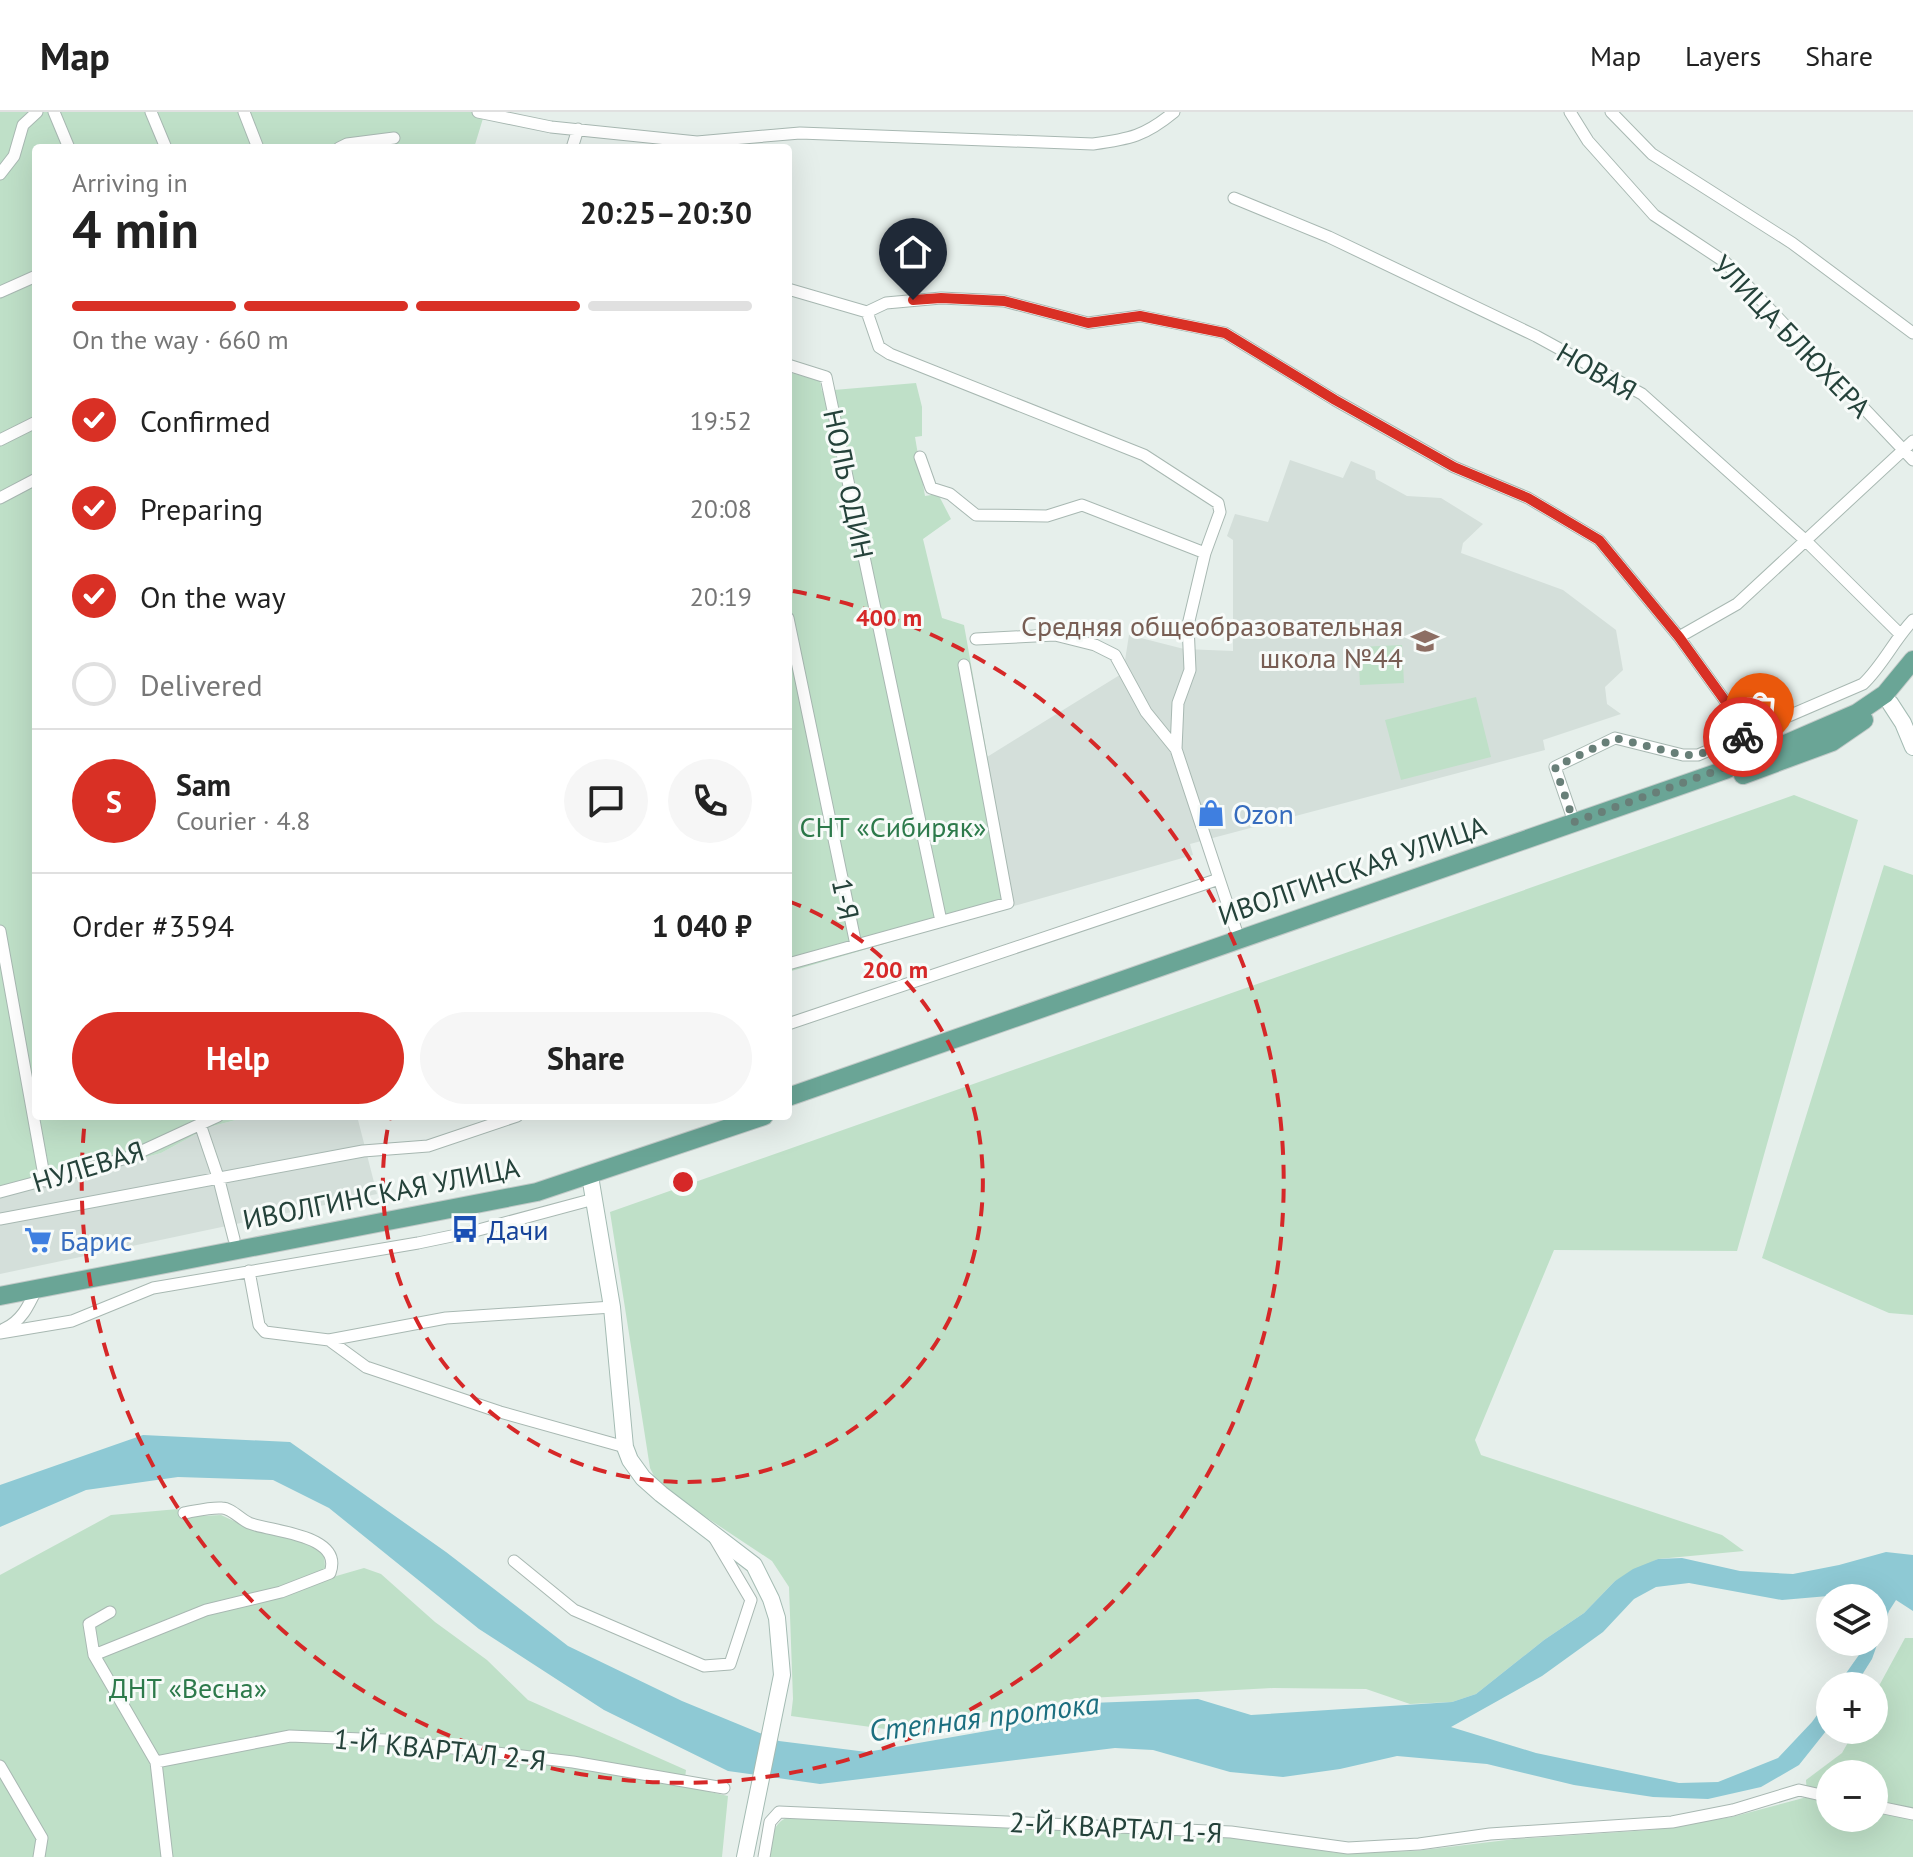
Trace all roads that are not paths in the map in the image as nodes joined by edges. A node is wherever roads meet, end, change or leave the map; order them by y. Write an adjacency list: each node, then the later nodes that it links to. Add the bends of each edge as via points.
1 (37, 112): 16 (street, via 23,125 14,156)
2 (54, 112): 11 (street)
3 (151, 112): 12 (street)
4 (244, 112): 13 (street)
5 (478, 112): 9 (street)
6 (1174, 112): 9 (street, via 1152,130 1093,144 800,133 697,142)
7 (1570, 112): 27 (street, УЛИЦА БЛЮХЕРА, via 1588,141 1654,215 1725,262)
8 (1611, 112): 22 (street, УЛИЦА БЛЮХЕРА, via 1652,154 1792,243)
9 (578, 129): 15 (street)
10 (394, 138): 14 (street)
11 (67, 144)
12 (164, 144)
13 (256, 144)
14 (347, 144)
15 (573, 144)
16 (0, 174)
17 (1234, 198): 32 (street, НОВАЯ, via 1523,329 1642,394)
18 (32, 281): 20 (street)
19 (792, 290): 21 (street)
20 (0, 292)
21 (867, 312): 33 (street, via 879,347 890,354 1144,455 1212,497 1220,512); 37 (street, via 913,300 1004,301 1088,323 1140,316 1225,333 1441,460 1528,498 1599,540)
22 (1913, 333)
23 (792, 366): 49 (street, НОЛЬ ОДИН, via 826,377)
24 (32, 424): 25 (street)
25 (0, 440)
26 (1913, 441): 27 (street)
27 (1902, 449): 29 (street, УЛИЦА БЛЮХЕРА); 32 (street)
28 (920, 457): 33 (street, via 931,488 950,494 976,515 1047,516 1082,505)
29 (1913, 460)
30 (32, 481): 31 (street)
31 (0, 498)
32 (1805, 540): 35 (street, НОВАЯ); 37 (street, via 1737,604)
33 (1205, 553): 46 (street, via 1188,625 1190,670 1178,703)
34 (1913, 620): 35 (street)
35 (1900, 634): 39 (street)
36 (792, 637): 52 (street, 1-Я)
37 (1679, 637): 44 (street)
38 (976, 639): 46 (street, via 1055,635 1115,655 1146,712)
39 (1890, 651): 41 (street); 44 (street, via 1863,684)
40 (964, 665): 49 (street, via 1008,903)
41 (1912, 667): 42 (main road, ИВОЛГИНСКАЯ УЛИЦА); 47 (main road, ИВОЛГИНСКАЯ УЛИЦА, via 1885,694 1825,729)
42 (1890, 703): 43 (street); 56 (main road, ИВОЛГИНСКАЯ УЛИЦА, via 1832,742 1729,780)
43 (1908, 721): 45 (street)
44 (1749, 734): 47 (street, via 1698,755 1615,738 1567,760 1555,767)
45 (1913, 747)
46 (1176, 749): 48 (street)
47 (1574, 822): 51 (main road, ИВОЛГИНСКАЯ УЛИЦА)
48 (1219, 879): 51 (street); 54 (street)
49 (941, 921): 52 (street)
50 (0, 931): 57 (street)
51 (1239, 939): 55 (main road, ИВОЛГИНСКАЯ УЛИЦА)
52 (856, 945): 53 (street)
53 (792, 963)
54 (792, 1023)
55 (792, 1096)
56 (792, 1107)
57 (32, 1109)
58 (34, 1120): 66 (street)
59 (208, 1120): 63 (street, НУЛЕВАЯ)
60 (505, 1120): 65 (street, via 428,1146 363,1151)
61 (721, 1120): 70 (main road, ИВОЛГИНСКАЯ УЛИЦА, via 536,1182)
62 (752, 1120): 64 (main road, ИВОЛГИНСКАЯ УЛИЦА)
63 (200, 1124): 65 (street); 66 (street, НУЛЕВАЯ, via 127,1158)
64 (590, 1176): 68 (street); 73 (main road, ИВОЛГИНСКАЯ УЛИЦА, via 537,1192)
65 (219, 1180): 69 (street); 70 (street)
66 (45, 1181): 67 (street, НУЛЕВАЯ)
67 (0, 1192)
68 (594, 1199): 71 (street, via 471,1232); 75 (street)
69 (0, 1219)
70 (234, 1239): 72 (main road, ИВОЛГИНСКАЯ УЛИЦА)
71 (249, 1271): 76 (street, via 153,1288 72,1321); 77 (street, via 262,1331)
72 (0, 1284)
73 (37, 1288): 74 (main road, ИВОЛГИНСКАЯ УЛИЦА); 76 (street, via 26,1311)
74 (0, 1296)
75 (612, 1307): 77 (street, via 446,1318); 78 (street)
76 (0, 1332)
77 (329, 1340): 78 (street, via 366,1367)
78 (625, 1447): 80 (street, via 643,1478)
79 (184, 1513): 83 (street, via 224,1507 250,1523 310,1538 329,1552 330,1573 281,1592 206,1610)
80 (711, 1532): 81 (street, via 751,1600 730,1664 704,1666 574,1610); 92 (street, via 754,1565 777,1618 782,1675)
81 (514, 1561)
82 (110, 1612): 83 (street, via 89,1624)
83 (94, 1655): 84 (street)
84 (156, 1762): 86 (street, 1-Й КВАРТАЛ 2-Я, via 306,1736 573,1762); 91 (street)
85 (0, 1766): 90 (street, via 42,1838)
86 (724, 1788)
87 (1816, 1794): 93 (street, 2-Й КВАРТАЛ 1-Я, via 1799,1790 1672,1822 1348,1848 1231,1832 779,1812 770,1822)
88 (1888, 1809): 89 (street)
89 (1913, 1814)
90 (39, 1857)
91 (167, 1857)
92 (745, 1857)
93 (764, 1857)

